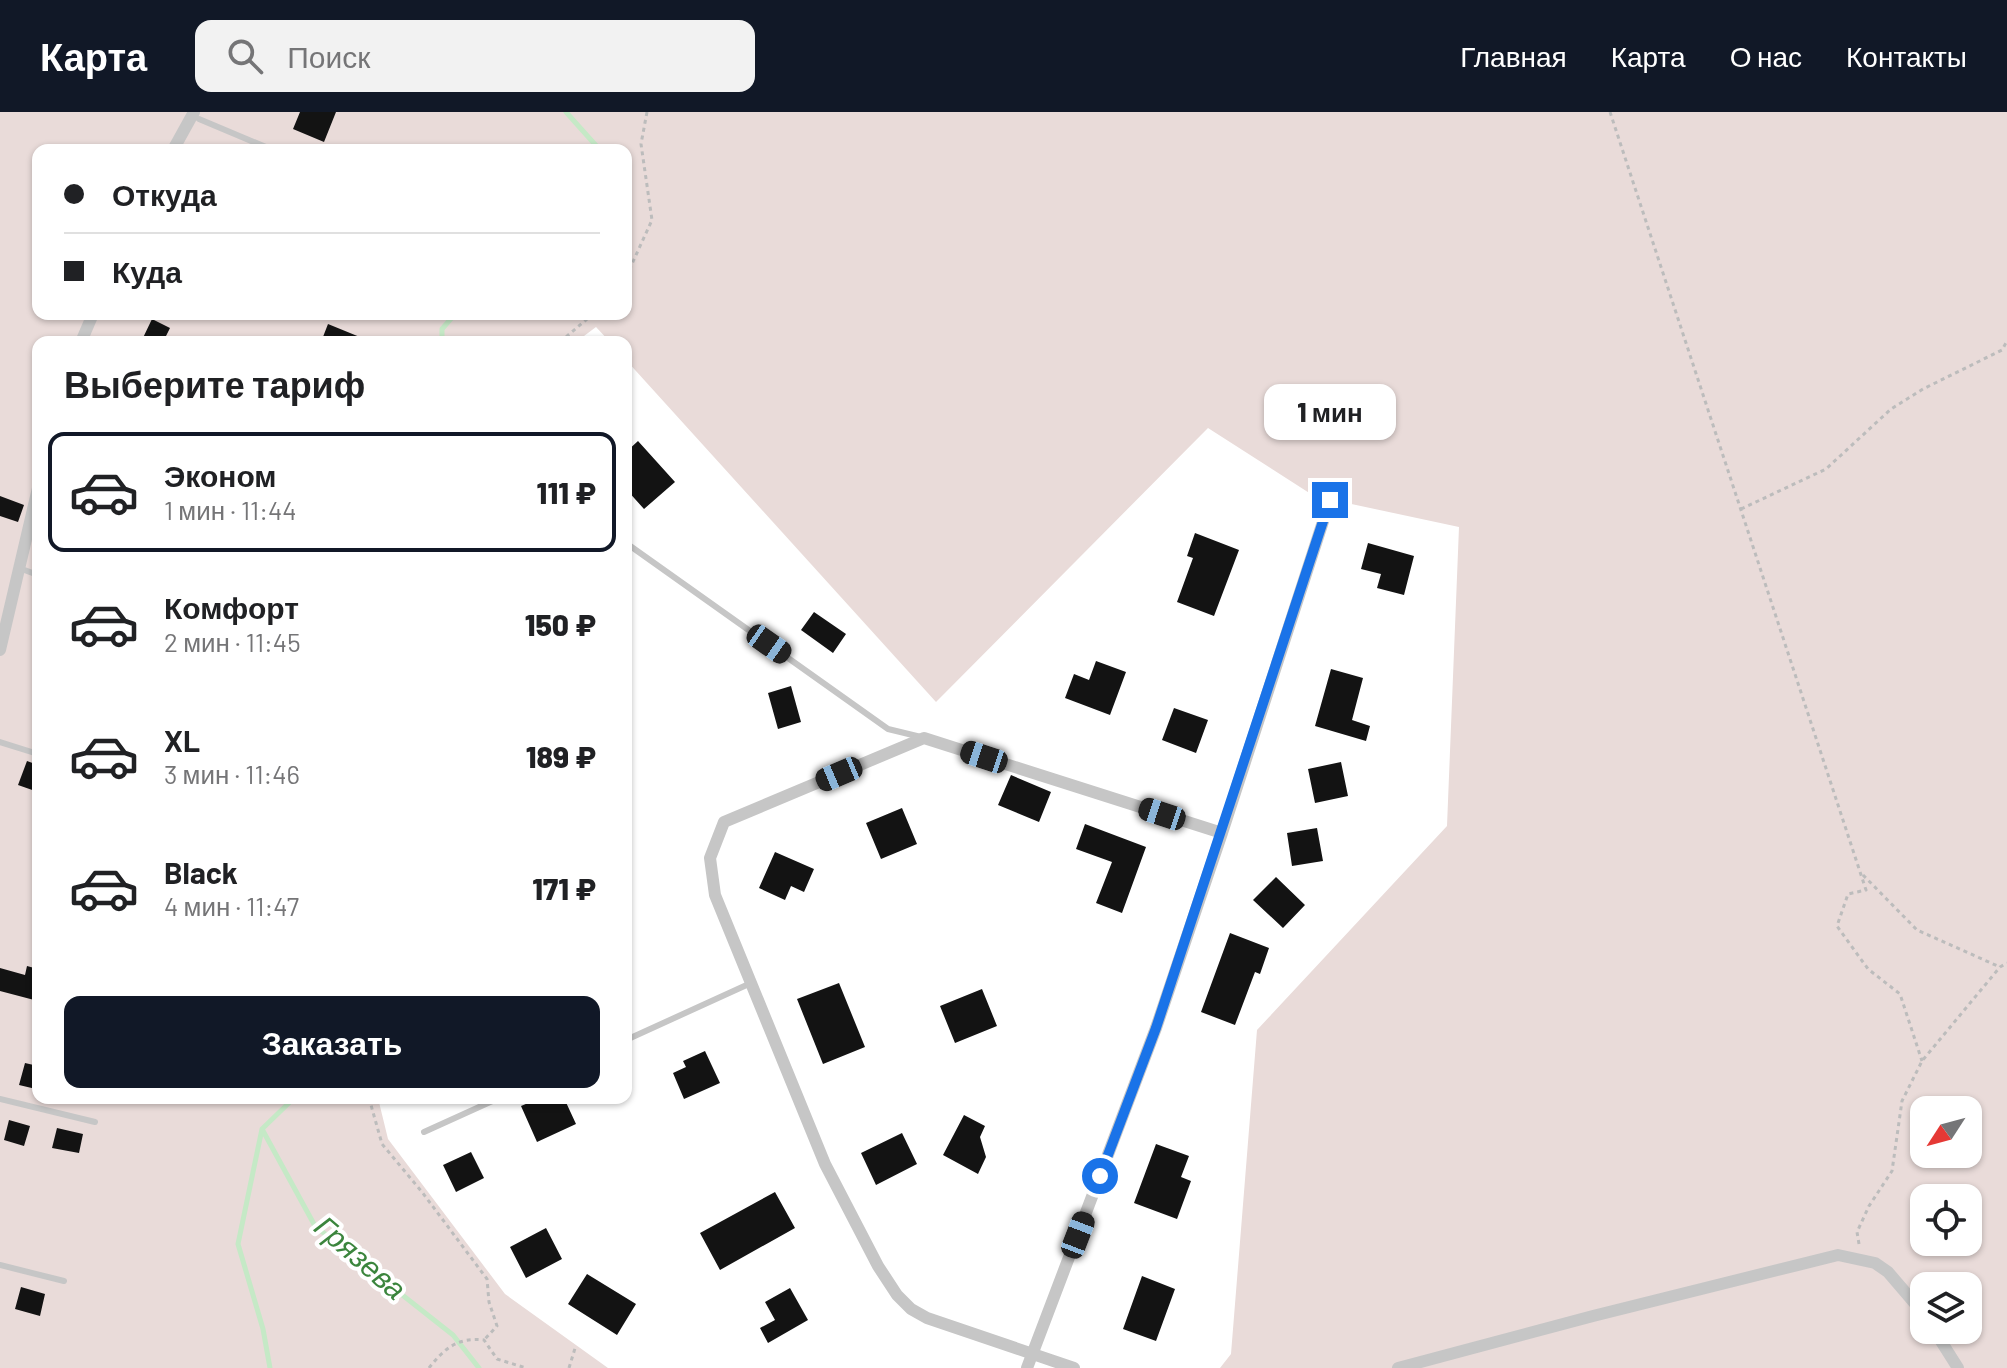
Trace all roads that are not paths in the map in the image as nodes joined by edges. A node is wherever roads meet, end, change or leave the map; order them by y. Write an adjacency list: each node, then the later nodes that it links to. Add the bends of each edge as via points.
1 (197, 116): 2 (street); 3 (lane)
2 (177, 144)
3 (260, 144)
4 (1330, 500): 13 (street)
5 (32, 513): 7 (street)
6 (632, 547): 10 (lane, via 888,729)
7 (19, 568): 8 (lane); 9 (street)
8 (32, 573)
9 (0, 650)
10 (924, 738): 13 (street); 14 (street, via 724,822 710,858 715,895)
11 (0, 742): 12 (lane)
12 (32, 752)
13 (1222, 833): 24 (street, via 1156,1028)
14 (751, 983): 15 (lane); 24 (street, via 825,1164 897,1295 927,1318)
15 (632, 1037)
16 (0, 1099): 18 (lane)
17 (486, 1104): 19 (lane)
18 (95, 1122)
19 (424, 1132)
20 (0, 1265): 21 (lane)
21 (64, 1281)
22 (1910, 1298): 27 (street, via 1875,1263 1838,1255)
23 (1943, 1344): 28 (street)
24 (1033, 1353): 25 (street); 26 (street)
25 (1027, 1368)
26 (1074, 1368)
27 (1398, 1368)
28 (1958, 1368)

